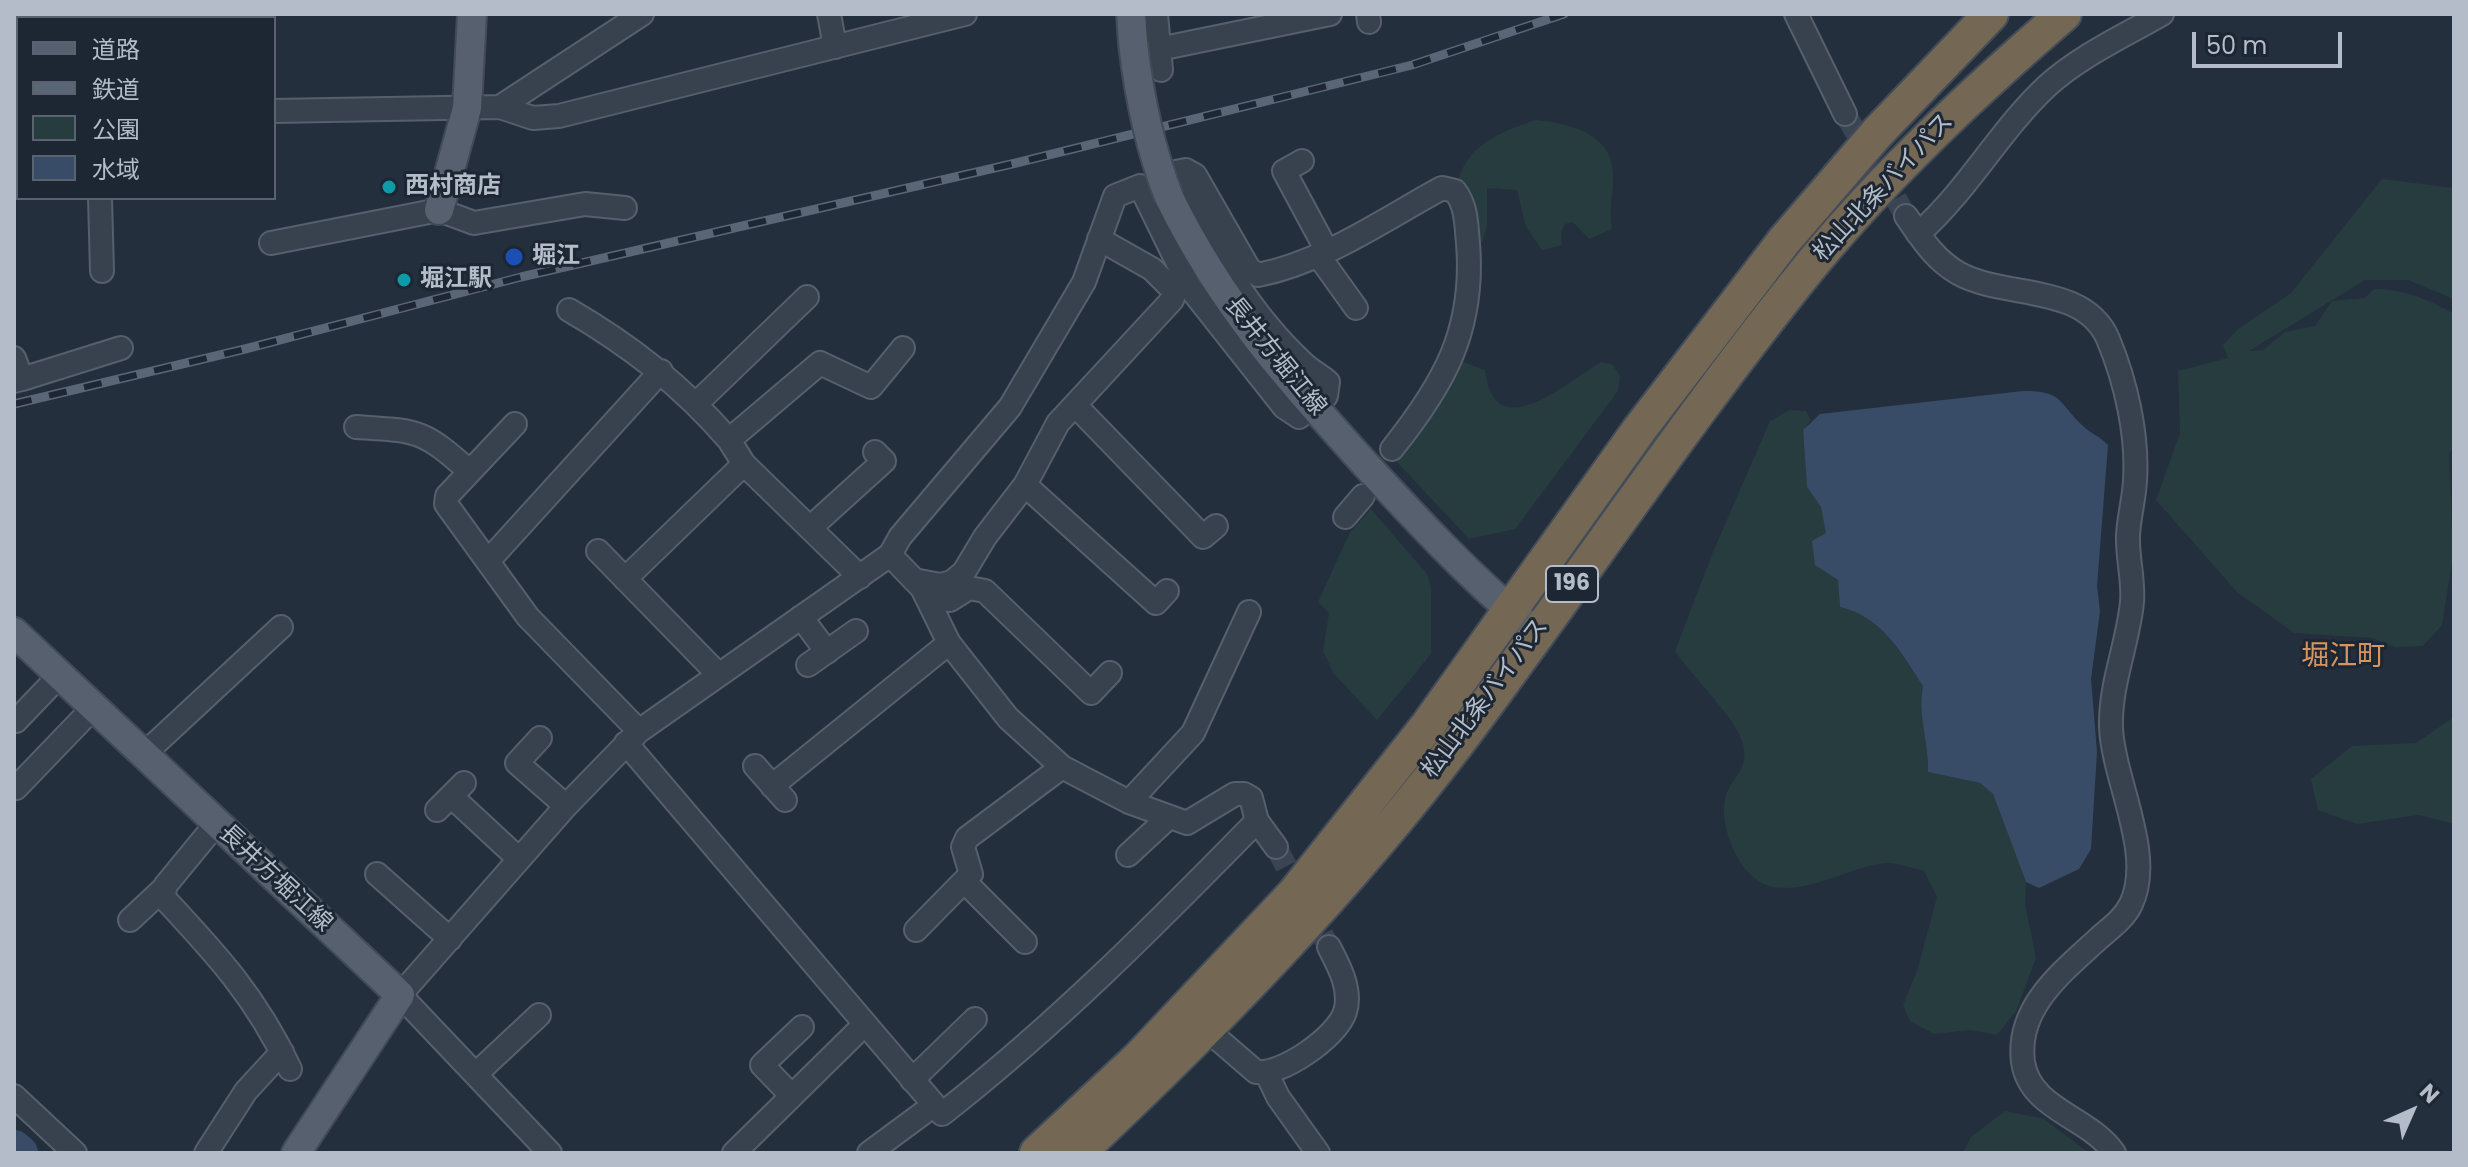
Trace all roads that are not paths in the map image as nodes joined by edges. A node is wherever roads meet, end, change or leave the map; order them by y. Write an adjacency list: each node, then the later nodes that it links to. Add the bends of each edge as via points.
1 (472, 14): 15 (main road)
2 (642, 14): 14 (street)
3 (829, 14): 12 (street)
4 (965, 14): 12 (street)
5 (1131, 14): 13 (main road, 長井方堀江線)
6 (1156, 14): 13 (street)
7 (1330, 14): 13 (street)
8 (1796, 14): 17 (street)
9 (1991, 14): 57 (highway, 松山北条バイパス / 196, via 1877,133 1784,241)
10 (2064, 14): 63 (highway, 松山北条バイパス / 196, via 1905,161 1813,263)
11 (2162, 14): 116 (street, via 2050,84 1995,142 1944,211 1912,225 1934,257 1961,275 2084,310 2107,337 2129,406 2135,478 2128,536 2133,599 2111,726 2136,840 2138,878 2131,904 2119,920 2041,995 2021,1041 2032,1087 2046,1102 2094,1131)
12 (835, 47): 14 (street, via 559,116 533,118)
13 (1151, 54): 19 (main road, 長井方堀江線, bridge, via 1142,108 1154,157)
14 (500, 107): 15 (street)
15 (467, 108): 16 (street); 23 (main road)
16 (276, 111)
17 (1845, 114)
18 (1302, 161): 26 (street, via 1284,171)
19 (1173, 184): 20 (street); 26 (street, via 1186,170 1195,175 1249,269 1258,275 1289,269); 37 (main road, 長井方堀江線, via 1198,255)
20 (1140, 186): 24 (street, via 1115,196); 37 (street, via 1190,288 1247,361 1290,414 1299,417)
21 (100, 200): 27 (street)
22 (625, 208): 23 (street, via 585,204 474,223)
23 (439, 210): 25 (street)
24 (1099, 239): 36 (street, via 1152,269 1175,292); 51 (street, via 1084,282 1010,407)
25 (271, 243)
26 (1323, 253): 29 (street); 41 (street, via 1442,188 1455,191 1465,206 1469,262 1458,343 1424,409)
27 (102, 271)
28 (807, 297): 35 (street)
29 (1356, 308)
30 (569, 310): 33 (street, via 617,337)
31 (121, 348): 34 (street)
32 (903, 348): 40 (street, via 871,387 820,363)
33 (661, 371): 35 (street); 52 (street)
34 (17, 373)
35 (697, 403): 40 (street)
36 (1075, 405): 45 (street, via 1058,423); 48 (street, via 1203,537)
37 (1315, 408): 57 (main road, 長井方堀江線, via 1456,563)
38 (515, 424): 44 (street)
39 (356, 427): 44 (street, via 418,432)
40 (729, 440): 43 (street)
41 (1392, 449)
42 (875, 452): 49 (street, via 884,461)
43 (744, 464): 49 (street); 54 (street)
44 (469, 471): 52 (street, via 446,504)
45 (1025, 485): 55 (street, via 964,572 952,582); 56 (street, via 1156,603)
46 (1363, 496): 47 (street)
47 (1345, 517)
48 (1216, 526)
49 (810, 528): 53 (street)
50 (598, 551): 54 (street)
51 (890, 555): 53 (street); 55 (street)
52 (489, 560): 70 (street, via 528,617)
53 (860, 577): 59 (street)
54 (625, 579): 66 (street)
55 (921, 588): 64 (street); 65 (street, via 950,600 969,588 985,591 1091,693)
56 (1167, 591)
57 (1509, 610): 63 (main road, 長井方堀江線); 113 (highway, 松山北条バイパス / 196, via 1428,725 1294,894 1138,1059)
58 (1250, 612): 77 (street, via 1193,733)
59 (801, 617): 61 (street, via 818,659); 66 (street)
60 (282, 629): 72 (street)
61 (856, 631)
62 (14, 632): 67 (main road, 長井方堀江線)
63 (1536, 633): 98 (highway, 松山北条バイパス / 196, via 1457,743 1319,909)
64 (949, 643): 73 (street, via 779,793); 74 (street, via 1008,718)
65 (1110, 673)
66 (718, 674): 70 (street)
67 (60, 675): 68 (main road, 長井方堀江線); 69 (street)
68 (94, 707): 72 (main road, 長井方堀江線); 75 (street)
69 (16, 721)
70 (632, 737): 78 (street); 96 (street)
71 (540, 738): 78 (street, via 517,763)
72 (143, 755): 81 (main road, 長井方堀江線)
73 (755, 766)
74 (1062, 767): 77 (street); 86 (street, via 967,838 963,847 971,874)
75 (16, 788)
76 (450, 796): 84 (street)
77 (1129, 802): 79 (street)
78 (566, 806): 84 (street)
79 (1169, 817): 80 (street, via 1187,823 1235,794 1244,794 1251,798); 83 (street)
80 (1257, 821): 82 (street); 105 (street, via 1023,1051 942,1114)
81 (216, 824): 87 (street); 93 (main road, 長井方堀江線)
82 (1276, 847)
83 (1128, 855)
84 (519, 859): 90 (street)
85 (377, 874): 90 (street)
86 (966, 883): 89 (street); 91 (street)
87 (161, 891): 88 (street); 108 (street, via 233,973 271,1027 286,1060 246,1091)
88 (130, 920)
89 (916, 930)
90 (450, 939): 93 (street)
91 (1025, 942)
92 (1329, 947): 100 (street, via 1343,973 1345,1012 1325,1039)
93 (400, 995): 99 (street); 109 (main road)
94 (539, 1015): 99 (street)
95 (975, 1019): 101 (street)
96 (864, 1025): 101 (street); 104 (street)
97 (802, 1027): 104 (street, via 762,1065)
98 (1205, 1028): 100 (street, via 1247,1066); 114 (highway, 松山北条バイパス / 196)
99 (477, 1073): 110 (street)
100 (1267, 1074): 115 (street)
101 (912, 1080): 105 (street)
102 (14, 1082): 106 (street, via 42,1113)
103 (14, 1096): 106 (street)
104 (792, 1096): 111 (street)
105 (934, 1105): 112 (street)
106 (41, 1121): 107 (street)
107 (75, 1153)
108 (206, 1153)
109 (296, 1153)
110 (550, 1153)
111 (734, 1153)
112 (869, 1153)
113 (1037, 1153)
114 (1078, 1153)
115 (1318, 1153)
116 (2114, 1153)

